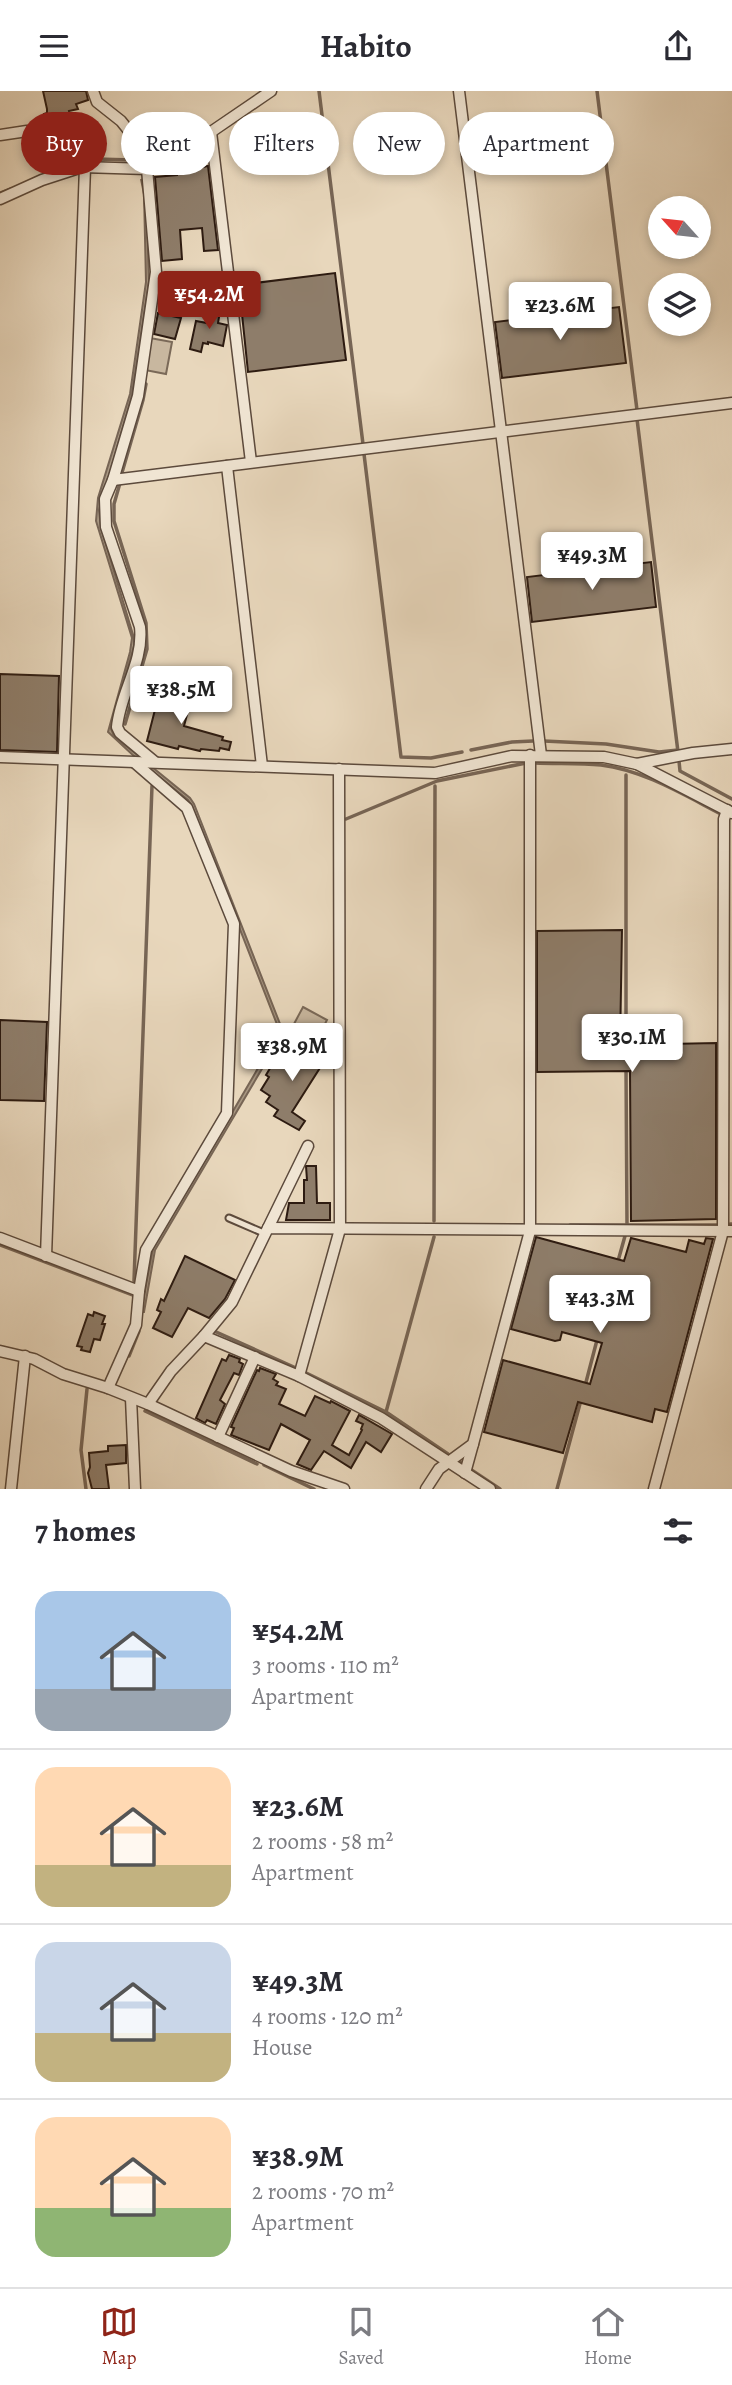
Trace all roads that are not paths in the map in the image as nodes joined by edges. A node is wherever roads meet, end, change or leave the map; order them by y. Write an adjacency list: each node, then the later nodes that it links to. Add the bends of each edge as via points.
1 (93, 91): 4 (street, via 97,102)
2 (271, 91): 5 (street)
3 (459, 91): 14 (street)
4 (121, 121)
5 (215, 129)
6 (21, 132): 7 (street)
7 (0, 135)
8 (215, 165): 15 (street)
9 (58, 175): 12 (street)
10 (84, 175): 21 (street)
11 (148, 175): 17 (street, via 156,272 138,395)
12 (0, 199)
13 (732, 403): 14 (street)
14 (500, 432): 15 (street); 19 (street)
15 (251, 462): 16 (street)
16 (227, 466): 17 (street); 24 (street)
17 (113, 480): 22 (street, via 105,499 104,519 141,636 117,727)
18 (732, 749): 23 (street)
19 (535, 755): 23 (street, via 604,757); 25 (street, via 435,773); 31 (street)
20 (0, 757): 21 (street)
21 (64, 760): 22 (street); 34 (street)
22 (144, 762): 24 (street); 35 (street, via 187,808 234,924 227,1112 146,1249)
23 (637, 764): 26 (street)
24 (262, 766): 25 (street)
25 (339, 769): 29 (street)
26 (730, 812): 32 (street, via 723,833)
27 (308, 1146): 30 (street)
28 (229, 1218): 30 (lane)
29 (340, 1229): 30 (street); 31 (street); 40 (street)
30 (267, 1231): 36 (street, via 232,1302)
31 (530, 1231): 32 (street); 45 (street)
32 (727, 1231): 53 (street)
33 (0, 1238): 34 (street)
34 (46, 1256): 35 (street)
35 (139, 1290): 41 (street, via 136,1325)
36 (204, 1336): 39 (street); 43 (street)
37 (0, 1351): 38 (street)
38 (25, 1356): 41 (street); 48 (street)
39 (255, 1357): 40 (street); 44 (street)
40 (300, 1372): 46 (street)
41 (107, 1388): 42 (street)
42 (131, 1398): 43 (street); 49 (street)
43 (148, 1404): 44 (street)
44 (218, 1437): 50 (street)
45 (473, 1444): 46 (street); 47 (street)
46 (447, 1461): 47 (street); 51 (street)
47 (466, 1469): 52 (street)
48 (10, 1489)
49 (135, 1489)
50 (344, 1489)
51 (426, 1489)
52 (490, 1489)
53 (654, 1489)

